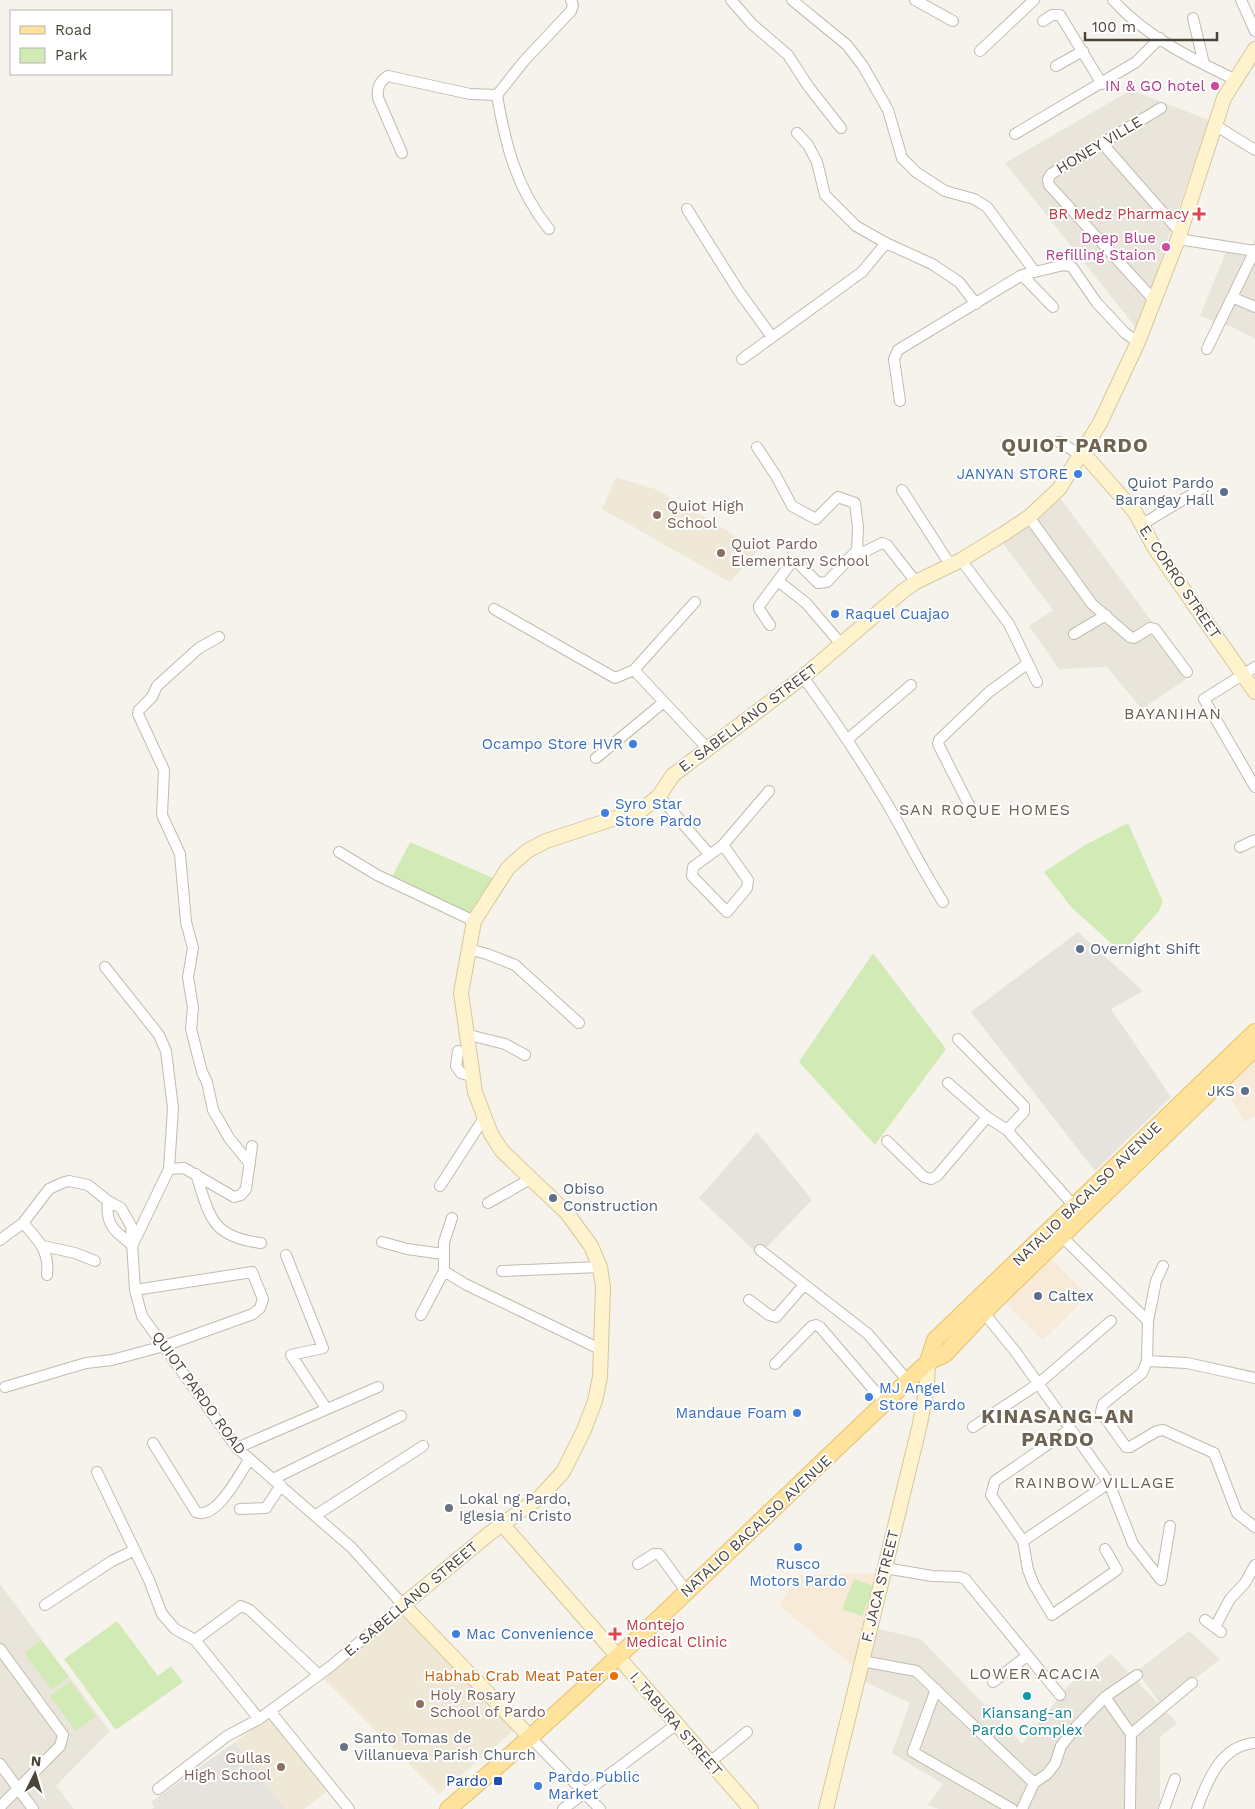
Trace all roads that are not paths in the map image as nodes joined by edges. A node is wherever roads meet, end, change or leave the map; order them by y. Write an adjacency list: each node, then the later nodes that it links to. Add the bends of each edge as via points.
1 (571, 0): 20 (street, via 572,11)
2 (731, 0): 23 (street, via 752,24 788,54)
3 (792, 0): 34 (street, via 847,45 863,66 888,110 902,158 916,172 945,191 974,199 987,207)
4 (915, 0): 9 (street)
5 (1034, 0): 15 (street)
6 (1113, 0): 12 (street, via 1135,22)
7 (1241, 0): 11 (street)
8 (1192, 18): 16 (street)
9 (953, 21)
10 (1044, 21): 14 (street, via 1052,15 1060,15)
11 (1255, 31)
12 (1160, 38): 16 (street); 19 (street, via 1136,62)
13 (1255, 49): 18 (street, E. SABELLANO STREET)
14 (1083, 51): 17 (street); 19 (street)
15 (980, 52)
16 (1204, 64): 18 (street)
17 (1056, 66)
18 (1234, 79): 22 (street, E. SABELLANO STREET)
19 (1102, 84): 25 (street)
20 (497, 94): 28 (street, via 470,94 388,76 381,81 378,98); 30 (street, via 503,134 518,178 533,210)
21 (1162, 108): 26 (street, HONEY VILLE)
22 (1215, 125): 27 (street); 31 (street, E. SABELLANO STREET)
23 (841, 128)
24 (797, 133): 32 (street, via 818,162 825,195 856,226)
25 (1015, 134)
26 (1102, 143): 31 (street); 37 (street, HONEY VILLE, via 1050,174 1049,185)
27 (1255, 150)
28 (402, 153)
29 (687, 209): 41 (street)
30 (549, 230)
31 (1179, 236): 33 (street); 37 (street, E. SABELLANO STREET)
32 (886, 243): 38 (street, via 932,264 959,282); 41 (street, via 862,272)
33 (1255, 250): 36 (street)
34 (1035, 272): 35 (street); 42 (street, via 1064,265 1072,267 1097,303)
35 (1022, 275): 38 (street); 39 (street)
36 (1234, 298): 40 (street); 43 (street)
37 (1154, 300): 42 (street, E. SABELLANO STREET)
38 (976, 304): 45 (street, via 898,350 894,359)
39 (1053, 306)
40 (1255, 307)
41 (772, 337): 44 (street)
42 (1138, 342): 48 (street, E. SABELLANO STREET, via 1100,423)
43 (1208, 349)
44 (742, 359)
45 (900, 401)
46 (1059, 442): 48 (street)
47 (757, 447): 53 (street, via 792,506 814,519 819,519 838,497 855,502)
48 (1081, 453): 51 (street, E. SABELLANO STREET, via 1059,489); 52 (street, E. CORRO STREET, via 1135,512)
49 (1204, 487): 52 (street)
50 (902, 490): 54 (street)
51 (1029, 517): 54 (street, E. SABELLANO STREET); 59 (street, via 1092,604)
52 (1141, 525): 68 (street, E. CORRO STREET)
53 (856, 550): 55 (street, via 823,584 818,583 798,562 794,562); 56 (street, via 864,552 882,543 887,545)
54 (956, 563): 56 (street, E. SABELLANO STREET); 64 (street, via 1009,624)
55 (778, 581): 60 (street, via 759,606); 63 (street, via 806,603)
56 (916, 582): 63 (street, E. SABELLANO STREET)
57 (695, 602): 66 (street)
58 (494, 609): 66 (street, via 615,678)
59 (1106, 615): 61 (street); 67 (street, via 1134,638 1150,628 1155,629)
60 (770, 625)
61 (1074, 634)
62 (219, 638): 104 (street, via 199,648 156,686 152,698 138,714 164,770 162,815 180,854 186,922 193,948 188,977 193,1008 191,1029 213,1110 229,1138)
63 (841, 644): 69 (street, E. SABELLANO STREET)
64 (1026, 664): 70 (street); 80 (street, via 989,692 939,740 938,744)
65 (1255, 667): 68 (street)
66 (634, 670): 73 (street)
67 (1188, 672)
68 (1242, 675): 72 (street, E. CORRO STREET); 77 (street, via 1204,699)
69 (803, 677): 74 (street); 75 (street, E. SABELLANO STREET)
70 (1037, 682)
71 (911, 685): 74 (street)
72 (1255, 692)
73 (664, 702): 75 (street); 76 (street)
74 (848, 739): 86 (street, via 889,807 922,871)
75 (707, 748): 79 (street, E. SABELLANO STREET, via 673,775)
76 (596, 758)
77 (1255, 786)
78 (769, 791): 82 (street)
79 (659, 796): 85 (street); 87 (street, E. SABELLANO STREET, via 643,809 546,841 527,851 508,868)
80 (970, 807)
81 (1255, 840): 83 (street)
82 (723, 845): 85 (street); 85 (street, via 748,880 746,888 727,912 692,876 693,867)
83 (1240, 847)
84 (339, 852): 87 (street, via 382,877)
85 (710, 855)
86 (943, 902)
87 (474, 921): 88 (street, E. SABELLANO STREET)
88 (468, 949): 90 (street, via 515,965); 92 (street, E. SABELLANO STREET, via 461,993)
89 (105, 967): 105 (street, via 153,1027 166,1050 173,1108)
90 (579, 1024)
91 (1255, 1032): 111 (main road, NATALIO BACALSO AVENUE)
92 (465, 1034): 96 (street, via 505,1044); 97 (street, E. SABELLANO STREET)
93 (958, 1040): 101 (street, via 1024,1106 1024,1112)
94 (1255, 1048): 114 (main road, NATALIO BACALSO AVENUE)
95 (458, 1051): 97 (street, via 456,1066)
96 (525, 1054)
97 (471, 1076): 100 (street, E. SABELLANO STREET)
98 (948, 1083): 99 (street)
99 (987, 1117): 101 (street); 102 (street, via 931,1179 924,1177)
100 (484, 1118): 107 (street, E. SABELLANO STREET, via 502,1151); 108 (street)
101 (1007, 1130): 111 (street)
102 (887, 1141)
103 (252, 1146): 104 (street)
104 (250, 1164): 106 (street, via 246,1189 234,1197)
105 (169, 1169): 106 (street, via 184,1168); 119 (street)
106 (196, 1174): 117 (street, via 211,1220 230,1236)
107 (532, 1178): 110 (street); 125 (street, E. SABELLANO STREET, via 575,1222)
108 (440, 1186)
109 (108, 1201): 113 (street, via 88,1185 62,1182 41,1197); 119 (street, via 106,1214 114,1231); 119 (street, QUIOT PARDO ROAD, via 124,1212 131,1226)
110 (488, 1203)
111 (1074, 1206): 114 (main road, NATALIO BACALSO AVENUE)
112 (452, 1218): 121 (street, via 444,1242)
113 (23, 1223): 115 (street); 118 (street)
114 (1057, 1232): 132 (main road, NATALIO BACALSO AVENUE); 135 (street); 139 (main road, NATALIO BACALSO AVENUE, via 935,1340)
115 (0, 1240)
116 (382, 1242): 121 (street)
117 (262, 1243)
118 (44, 1246): 123 (street); 128 (street)
119 (131, 1246): 130 (street, QUIOT PARDO ROAD)
120 (760, 1250): 129 (street)
121 (444, 1254): 126 (street)
122 (286, 1255): 147 (street, via 323,1348 291,1355)
123 (95, 1261)
124 (1163, 1266): 135 (street, via 1156,1281)
125 (600, 1267): 127 (street); 137 (street, E. SABELLANO STREET, via 604,1315)
126 (444, 1271): 133 (street); 137 (street)
127 (502, 1271)
128 (47, 1275)
129 (804, 1285): 131 (street, via 776,1317); 142 (street, via 868,1334)
130 (135, 1290): 136 (street, QUIOT PARDO ROAD, via 142,1316); 136 (street, via 252,1272 263,1299 253,1314)
131 (749, 1300)
132 (984, 1313): 139 (main road, NATALIO BACALSO AVENUE, via 945,1354); 143 (street)
133 (421, 1315)
134 (1111, 1321): 143 (street)
135 (1148, 1321): 138 (street)
136 (164, 1346): 144 (street, via 112,1360 86,1363); 153 (street, QUIOT PARDO ROAD)
137 (602, 1350): 161 (street, E. SABELLANO STREET, via 595,1401 568,1463 540,1497)
138 (1147, 1361): 141 (street, via 1187,1363); 163 (street, via 1142,1373 1103,1404 1101,1412 1126,1447 1163,1430 1211,1450 1237,1513)
139 (928, 1362): 142 (main road, NATALIO BACALSO AVENUE); 169 (street, F. JACA STREET, via 928,1385 920,1424)
140 (775, 1364): 146 (street, via 816,1325)
141 (1255, 1378)
142 (908, 1381): 146 (main road, NATALIO BACALSO AVENUE)
143 (1038, 1384): 149 (street); 150 (street)
144 (5, 1387)
145 (378, 1387): 147 (street)
146 (885, 1403): 170 (main road, NATALIO BACALSO AVENUE)
147 (326, 1408): 153 (street)
148 (401, 1416): 156 (street)
149 (973, 1427)
150 (1070, 1429): 157 (street); 164 (street, via 995,1482 991,1489 991,1495)
151 (154, 1443): 154 (street, via 196,1512 201,1514 207,1513 228,1493)
152 (423, 1446): 160 (street)
153 (237, 1448): 154 (street, QUIOT PARDO ROAD)
154 (249, 1460): 156 (street, QUIOT PARDO ROAD)
155 (97, 1472): 166 (street)
156 (273, 1479): 158 (street, QUIOT PARDO ROAD)
157 (1109, 1483): 162 (street, via 1133,1544 1161,1580); 164 (street)
158 (281, 1485): 159 (street, via 266,1508); 160 (street, QUIOT PARDO ROAD)
159 (240, 1509)
160 (316, 1515): 172 (street, QUIOT PARDO ROAD, via 352,1548)
161 (503, 1525): 172 (street, E. SABELLANO STREET); 177 (street, I. TABURA STREET)
162 (1170, 1526)
163 (1255, 1527)
164 (1023, 1541): 165 (street, via 1028,1570 1052,1615 1117,1570)
165 (1105, 1549)
166 (134, 1550): 171 (street); 174 (street, via 162,1614 175,1630)
167 (638, 1564): 170 (street, via 659,1554)
168 (1255, 1566): 173 (street, via 1230,1599 1218,1630)
169 (885, 1568): 176 (street, via 932,1576 960,1576); 178 (street, F. JACA STREET)
170 (686, 1591): 177 (main road, NATALIO BACALSO AVENUE)
171 (45, 1604)
172 (403, 1605): 179 (street, E. SABELLANO STREET); 191 (street, QUIOT PARDO ROAD)
173 (1205, 1620)
174 (195, 1640): 179 (street, via 242,1606); 187 (street)
175 (0, 1649): 197 (street, via 64,1734 60,1746)
176 (1027, 1656): 181 (street); 184 (street)
177 (618, 1658): 188 (street, I. TABURA STREET); 191 (main road, NATALIO BACALSO AVENUE)
178 (862, 1661): 183 (street, via 916,1671); 207 (street, F. JACA STREET)
179 (319, 1675): 186 (street, E. SABELLANO STREET)
180 (1137, 1675): 185 (street)
181 (993, 1682)
182 (1192, 1683): 190 (street)
183 (936, 1689): 196 (street); 208 (street, via 913,1752)
184 (1060, 1695)
185 (1106, 1698): 190 (street); 196 (street, via 1076,1727 1061,1746 1055,1764)
186 (270, 1712): 187 (street, E. SABELLANO STREET); 203 (street)
187 (259, 1719): 198 (street, E. SABELLANO STREET, via 227,1736)
188 (677, 1724): 193 (street, I. TABURA STREET); 199 (street)
189 (747, 1732): 193 (street)
190 (1132, 1734): 210 (street)
191 (531, 1738): 199 (street); 201 (main road, NATALIO BACALSO AVENUE)
192 (1255, 1743): 212 (street, via 1240,1745 1228,1752 1206,1784)
193 (710, 1762): 206 (street, I. TABURA STREET)
194 (0, 1764): 197 (street)
195 (1176, 1779): 211 (street)
196 (1034, 1783): 209 (street)
197 (18, 1788): 200 (street); 202 (street)
198 (158, 1789)
199 (584, 1792): 204 (street); 205 (street)
200 (0, 1806)
201 (454, 1807)
202 (33, 1809)
203 (349, 1809)
204 (563, 1809)
205 (600, 1809)
206 (752, 1809)
207 (826, 1809)
208 (1012, 1809)
209 (1022, 1809)
210 (1131, 1809)
211 (1164, 1809)
212 (1197, 1809)

